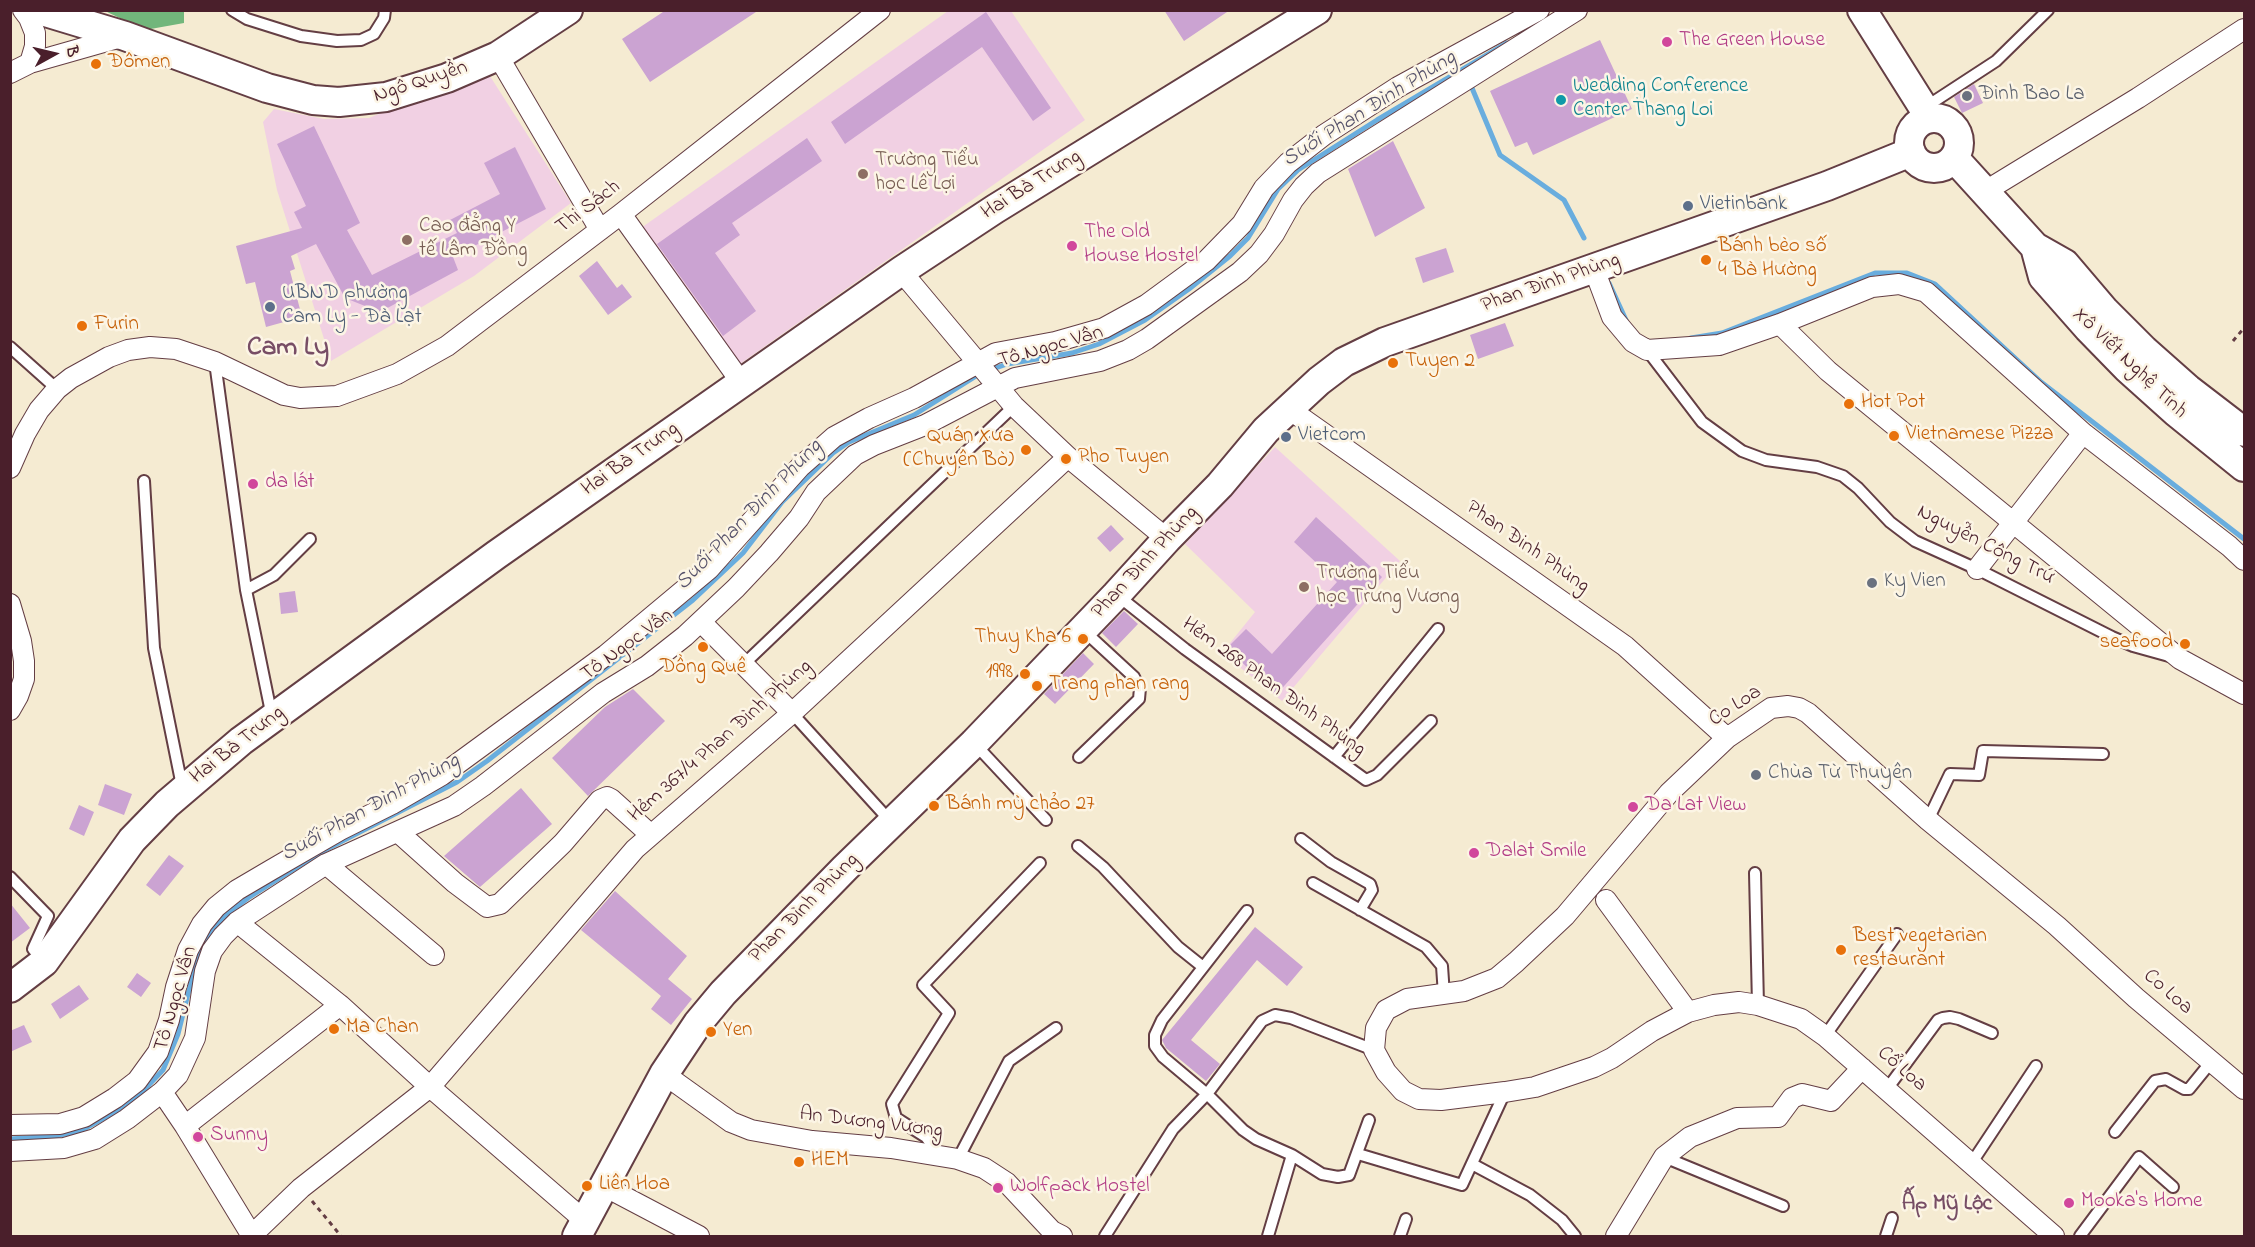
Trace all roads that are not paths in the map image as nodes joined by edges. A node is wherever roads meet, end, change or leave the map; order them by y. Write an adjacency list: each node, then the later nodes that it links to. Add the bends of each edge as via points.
1 (23, 10): 15 (street, via 35,33)
2 (39, 10): 13 (main road, Ngô Quyền)
3 (232, 10): 4 (lane, via 247,19 301,36 337,41 361,40 374,34)
4 (385, 10)
5 (568, 10): 14 (main road, Ngô Quyền)
6 (880, 10): 21 (street, Thi Sách)
7 (1317, 10): 25 (main road, Hai Bà Trưng)
8 (1539, 10): 30 (street, Tô Ngọc Vân, via 1398,87 1324,135 1264,188 1242,224 1206,261 1146,305 1104,328 996,353)
9 (1577, 10): 32 (street, Tô Ngọc Vân, via 1318,173 1293,200 1259,254 1147,339 1100,361)
10 (1862, 10): 17 (main road)
11 (2048, 10): 17 (lane, via 1996,61)
12 (2244, 29): 20 (street)
13 (125, 36): 14 (main road, Ngô Quyền, via 267,87 313,100 339,102 414,90); 15 (street)
14 (498, 56): 22 (street)
15 (30, 63): 16 (street)
16 (10, 73)
17 (1927, 113): 18 (main road, via 1911,135); 19 (main road, via 1946,121 1957,134)
18 (1911, 152): 19 (main road, via 1916,160 1931,167 1948,164); 24 (main road, Phan Đình Phùng)
19 (1954, 158): 20 (main road, Xô Viết Nghệ Tĩnh)
20 (1984, 192): 23 (main road, Xô Viết Nghệ Tĩnh)
21 (621, 214): 22 (street, Thi Sách); 31 (street)
22 (600, 230): 29 (street, Thi Sách, via 447,346 397,374 337,396 284,395)
23 (2035, 247): 36 (main road, Xô Viết Nghệ Tĩnh, via 2065,264 2144,350); 39 (main road, Xô Viết Nghệ Tĩnh, via 2043,277 2096,336 2176,412)
24 (1594, 269): 28 (street, Nguyễn Công Trứ, via 1612,317 1633,342); 35 (main road, Phan Đình Phùng, via 1385,342 1344,362)
25 (901, 271): 30 (street); 31 (main road, Hai Bà Trưng)
26 (1780, 324): 28 (street, via 1719,345); 37 (street, via 1872,287 1899,284 1926,292); 42 (street, Nguyễn Công Trứ, via 1828,371)
27 (10, 347): 33 (lane)
28 (1647, 350): 46 (lane, Nguyễn Công Trứ, via 1702,422 1742,451 1843,476 1915,541)
29 (215, 362): 33 (street, Thi Sách, via 176,349 150,346 109,357); 47 (lane)
30 (976, 362): 32 (street); 106 (street, Tô Ngọc Vân, via 834,437 800,466 709,569 606,655 442,775 237,890 216,907 188,950 158,1052 137,1081 84,1117 60,1124)
31 (741, 382): 58 (main road, Hai Bà Trưng)
32 (996, 385): 34 (street); 50 (street, Tô Ngọc Vân, via 925,425 855,455 816,492 769,553)
33 (57, 389): 40 (street, Thi Sách, via 39,410)
34 (1014, 406): 38 (street); 54 (lane)
35 (1288, 410): 44 (main road, Phan Đình Phùng); 60 (street, Phan Đinh Phùng, via 1625,646)
36 (2244, 432)
37 (2083, 433): 42 (street); 45 (street)
38 (1068, 457): 44 (street); 57 (street, Hẻm 367/4 Phan Đình Phùng)
39 (2244, 467)
40 (10, 468)
41 (144, 481): 65 (lane, via 154,648)
42 (2014, 521): 46 (street); 53 (street, Nguyễn Công Trứ)
43 (310, 539): 47 (lane, via 274,575)
44 (1167, 539): 48 (main road, Phan Đình Phùng)
45 (2244, 560)
46 (1977, 569): 53 (lane, Nguyễn Công Trứ, via 2112,637)
47 (246, 591): 58 (lane)
48 (1116, 595): 52 (main road, Phan Đình Phùng); 63 (lane, Hẻm 268 Phan Đình Phùng)
49 (10, 604): 56 (street, via 21,641 24,679)
50 (701, 622): 54 (street); 69 (street, Tô Ngọc Vân, via 483,786 454,806)
51 (1437, 629): 63 (lane)
52 (1083, 630): 61 (main road, Phan Đình Phùng); 64 (lane, via 1140,687 1139,699)
53 (2180, 659): 55 (street, Nguyễn Công Trứ)
54 (744, 664): 57 (street)
55 (2244, 694)
56 (10, 710)
57 (792, 714): 68 (lane); 70 (street, Hẻm 367/4 Phan Đình Phùng)
58 (273, 718): 65 (main road, Hai Bà Trưng)
59 (1431, 721): 63 (lane, Hẻm 268 Phan Đình Phùng, via 1377,775 1366,780)
60 (1727, 738): 67 (street, Co Loa, via 1771,708 1799,708); 87 (street, Co Loa, via 1669,793 1565,916 1516,962 1497,978)
61 (974, 743): 66 (lane); 68 (main road, Phan Đình Phùng)
62 (2103, 754): 67 (lane, via 1983,751 1980,775 1950,774)
63 (1334, 757)
64 (1079, 758)
65 (183, 789): 84 (main road, Hai Bà Trưng, via 132,840)
66 (1046, 820)
67 (1928, 820): 95 (street, Co Loa, via 2057,926)
68 (892, 824): 98 (main road, Phan Đình Phùng, via 723,993)
69 (398, 832): 70 (street, via 487,908 500,904 604,798 611,799); 74 (street, Tô Ngọc Vân)
70 (651, 835): 99 (street, Hẻm 367/4 Phan Đình Phùng)
71 (1301, 839): 80 (lane, via 1370,884 1372,890)
72 (1078, 846): 85 (lane, via 1178,947)
73 (1040, 863): 113 (lane, via 923,985 949,1013 892,1104 896,1118)
74 (326, 864): 81 (street, Tô Ngọc Vân); 83 (street)
75 (1755, 873): 89 (lane)
76 (10, 877): 84 (lane, via 48,916 33,949)
77 (1313, 883): 80 (lane)
78 (1606, 900): 90 (street)
79 (1247, 910): 85 (lane)
80 (1360, 910): 87 (lane, via 1436,956 1442,966)
81 (237, 922): 88 (street); 102 (street, Tô Ngọc Vân, via 212,951 205,971 195,1038 178,1075)
82 (1897, 934): 93 (lane)
83 (434, 955)
84 (44, 963): 86 (main road, Hai Bà Trưng)
85 (1203, 967): 104 (lane, via 1162,1020 1155,1046)
86 (10, 987)
87 (1444, 995): 94 (street, Co Loa, via 1407,999 1386,1010 1376,1028)
88 (340, 1005): 99 (street); 107 (street)
89 (1758, 1005): 90 (street, Cổ Loa, via 1739,1002); 93 (street, Cổ Loa, via 1802,1019)
90 (1688, 1012): 103 (street, Cổ Loa, via 1593,1067 1534,1087)
91 (1056, 1028): 113 (lane, via 1009,1062)
92 (1992, 1032): 100 (lane, via 1950,1017 1938,1020)
93 (1825, 1036): 97 (street, Cổ Loa)
94 (1374, 1050): 103 (street, via 1403,1091 1419,1099); 104 (lane, via 1275,1015 1262,1021)
95 (2211, 1062): 101 (street, Co Loa); 108 (lane, via 2189,1089 2166,1079 2155,1081)
96 (2036, 1066): 115 (lane)
97 (1862, 1068): 100 (street, Cổ Loa); 112 (street, via 1831,1101 1802,1094 1792,1098 1778,1117 1737,1118 1690,1137)
98 (664, 1074): 113 (street, An Dương Vương, via 731,1122 751,1130); 116 (main road, Phan Đình Phùng)
99 (430, 1088): 121 (street); 122 (street, via 301,1188)
100 (1887, 1089): 115 (street, Cổ Loa)
101 (2244, 1089)
102 (162, 1092): 107 (street); 109 (street, Tô Ngọc Vân, via 95,1139 64,1148)
103 (1505, 1092): 114 (lane)
104 (1207, 1094): 111 (lane, via 1243,1130); 125 (lane, via 1173,1129)
105 (1369, 1120): 110 (lane)
106 (10, 1125)
107 (185, 1126): 122 (street)
108 (2115, 1132)
109 (11, 1154)
110 (1358, 1154): 111 (lane, via 1349,1175 1338,1177 1322,1174); 114 (lane, via 1462,1185)
111 (1292, 1155): 126 (lane)
112 (1664, 1157): 118 (lane); 129 (street)
113 (949, 1158): 124 (street, An Dương Vương, via 984,1168 1007,1183 1052,1231)
114 (1472, 1164): 128 (lane, via 1530,1195 1562,1220)
115 (1971, 1164): 131 (street, Cổ Loa)
116 (604, 1186): 121 (main road, Phan Đình Phùng); 123 (street)
117 (2173, 1187): 132 (lane, via 2139,1156)
118 (1783, 1206)
119 (1406, 1218): 127 (lane)
120 (1892, 1218): 130 (lane)
121 (581, 1229)
122 (251, 1236)
123 (699, 1236)
124 (1062, 1236)
125 (1105, 1236)
126 (1268, 1236)
127 (1400, 1236)
128 (1575, 1236)
129 (1616, 1236)
130 (1886, 1236)
131 (2054, 1236)
132 (2080, 1236)

